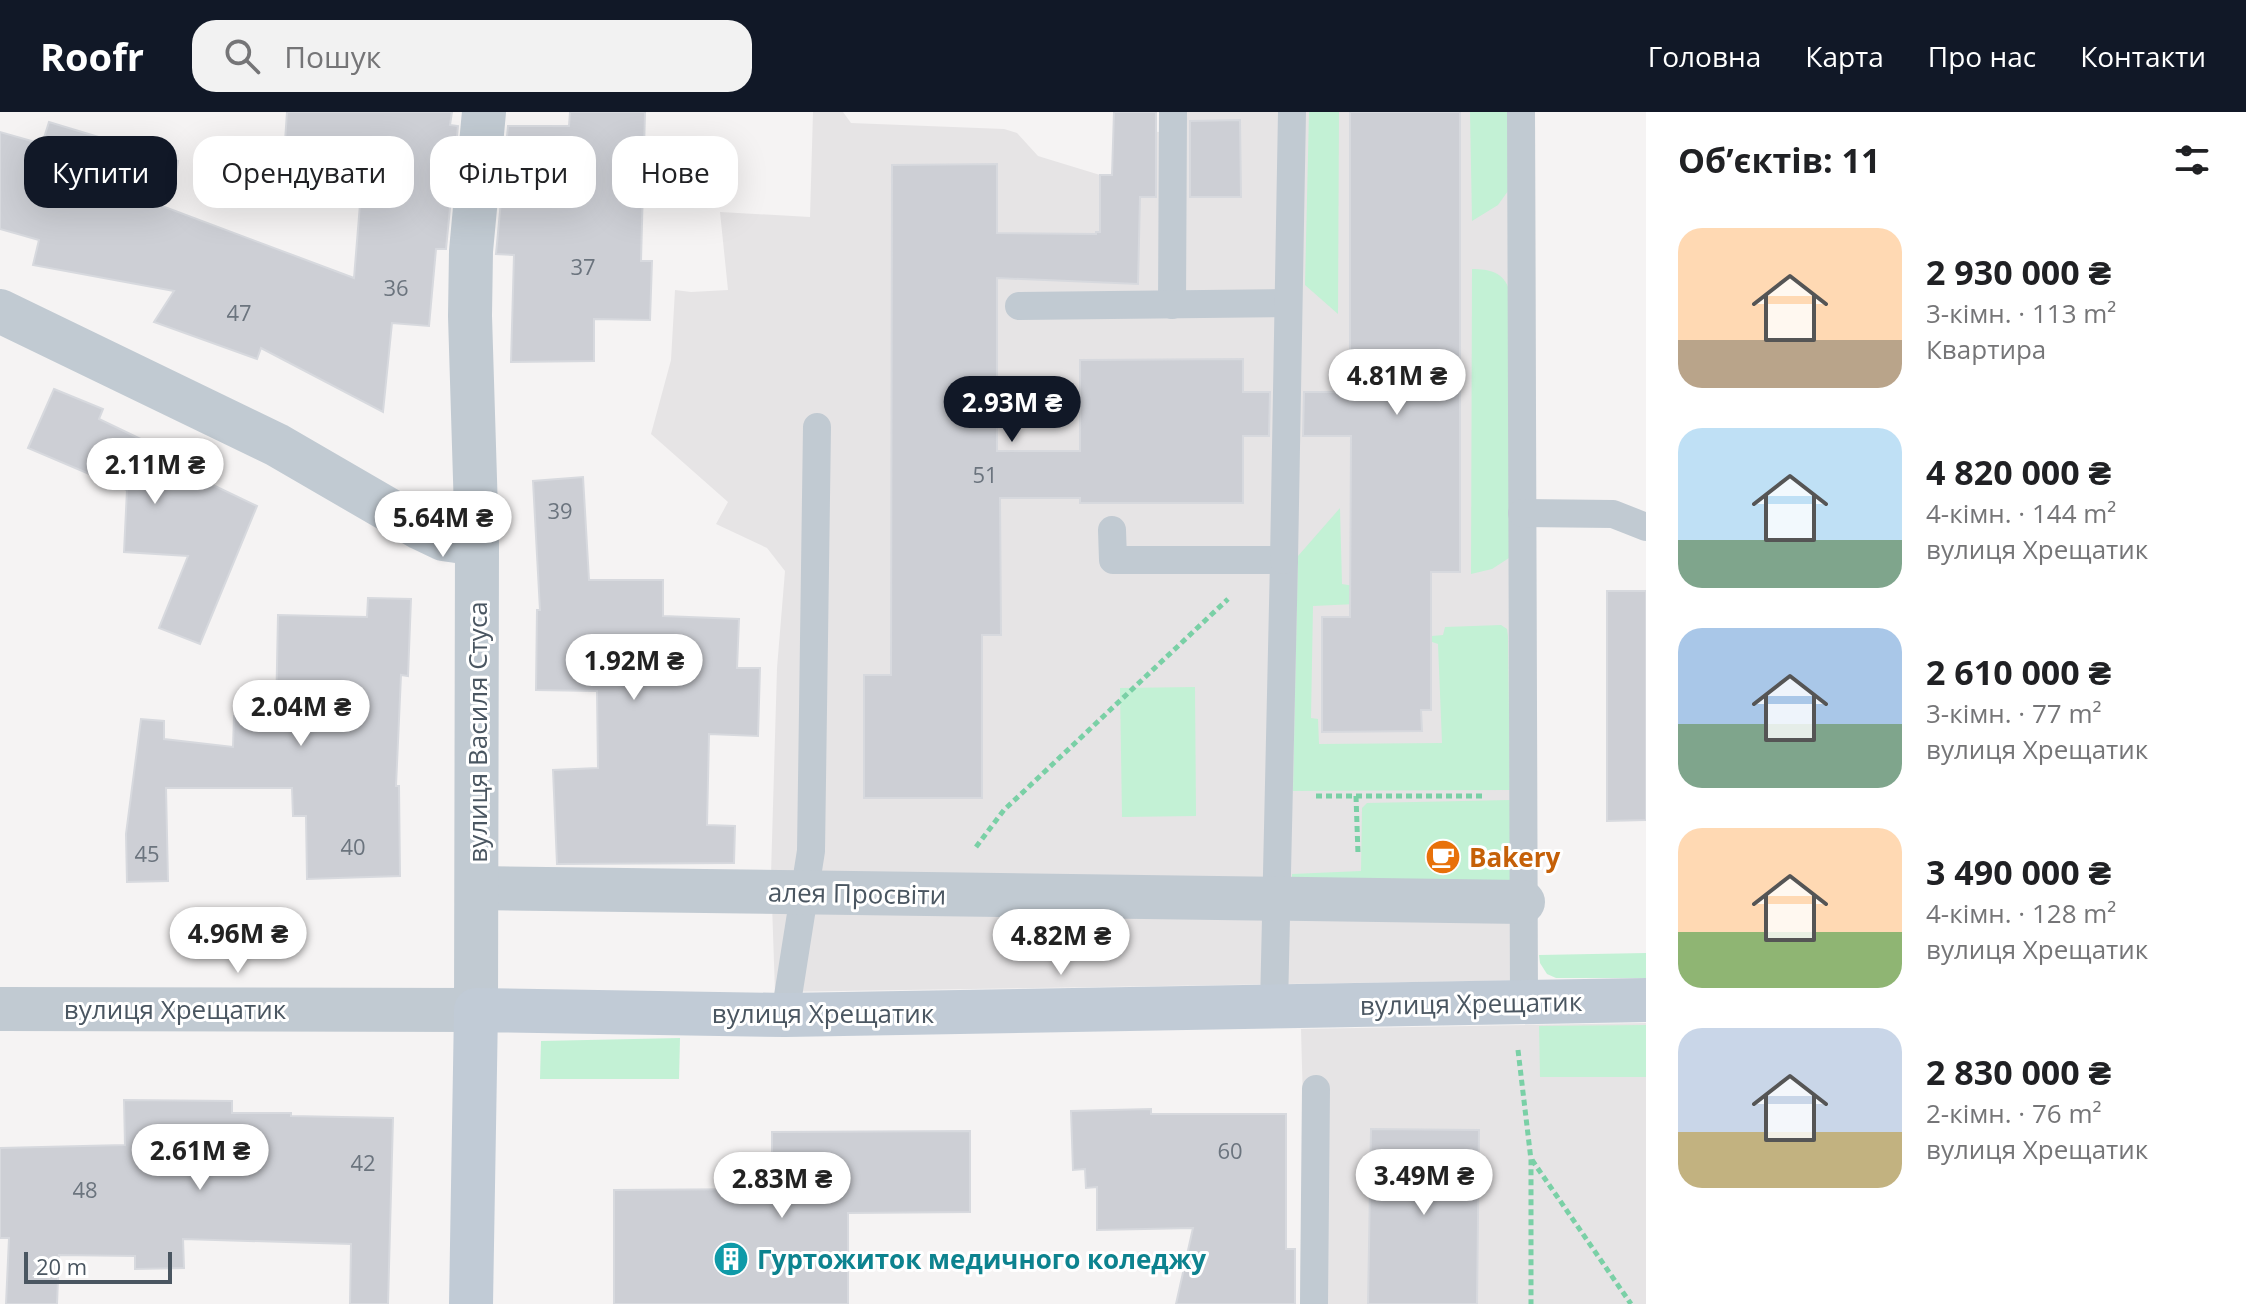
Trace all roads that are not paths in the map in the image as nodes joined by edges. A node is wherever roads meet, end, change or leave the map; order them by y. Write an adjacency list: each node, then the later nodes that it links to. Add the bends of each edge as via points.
1 (484, 112): 13 (street, вулиця Василя Стуса, via 471,251)
2 (1173, 112): 6 (lane)
3 (1292, 112): 5 (lane)
4 (1521, 112): 10 (lane)
5 (1288, 303): 6 (lane); 14 (lane)
6 (1172, 305): 7 (lane)
7 (1019, 306)
8 (0, 311): 13 (street, via 277,445 420,528 443,539)
9 (817, 427): 16 (lane, via 811,851)
10 (1522, 513): 11 (lane, via 1613,514); 18 (lane)
11 (1646, 527)
12 (1112, 530): 14 (lane, via 1113,560)
13 (477, 544): 15 (street, вулиця Василя Стуса)
14 (1271, 560): 17 (lane, via 1279,797)
15 (478, 888): 16 (street, алея Просвіти); 23 (street, вулиця Василя Стуса)
16 (806, 893): 17 (street, алея Просвіти); 24 (lane)
17 (1276, 898): 18 (street, алея Просвіти); 21 (lane)
18 (1523, 902): 20 (lane)
19 (1646, 1000): 20 (street, вулиця Хрещатик)
20 (1524, 1002): 21 (street, вулиця Хрещатик)
21 (1274, 1007): 24 (street, вулиця Хрещатик)
22 (0, 1009): 23 (street, вулиця Хрещатик)
23 (476, 1010): 24 (street, вулиця Хрещатик); 26 (street, вулиця Василя Стуса)
24 (785, 1015)
25 (1316, 1089): 27 (lane)
26 (471, 1304)
27 (1314, 1304)

